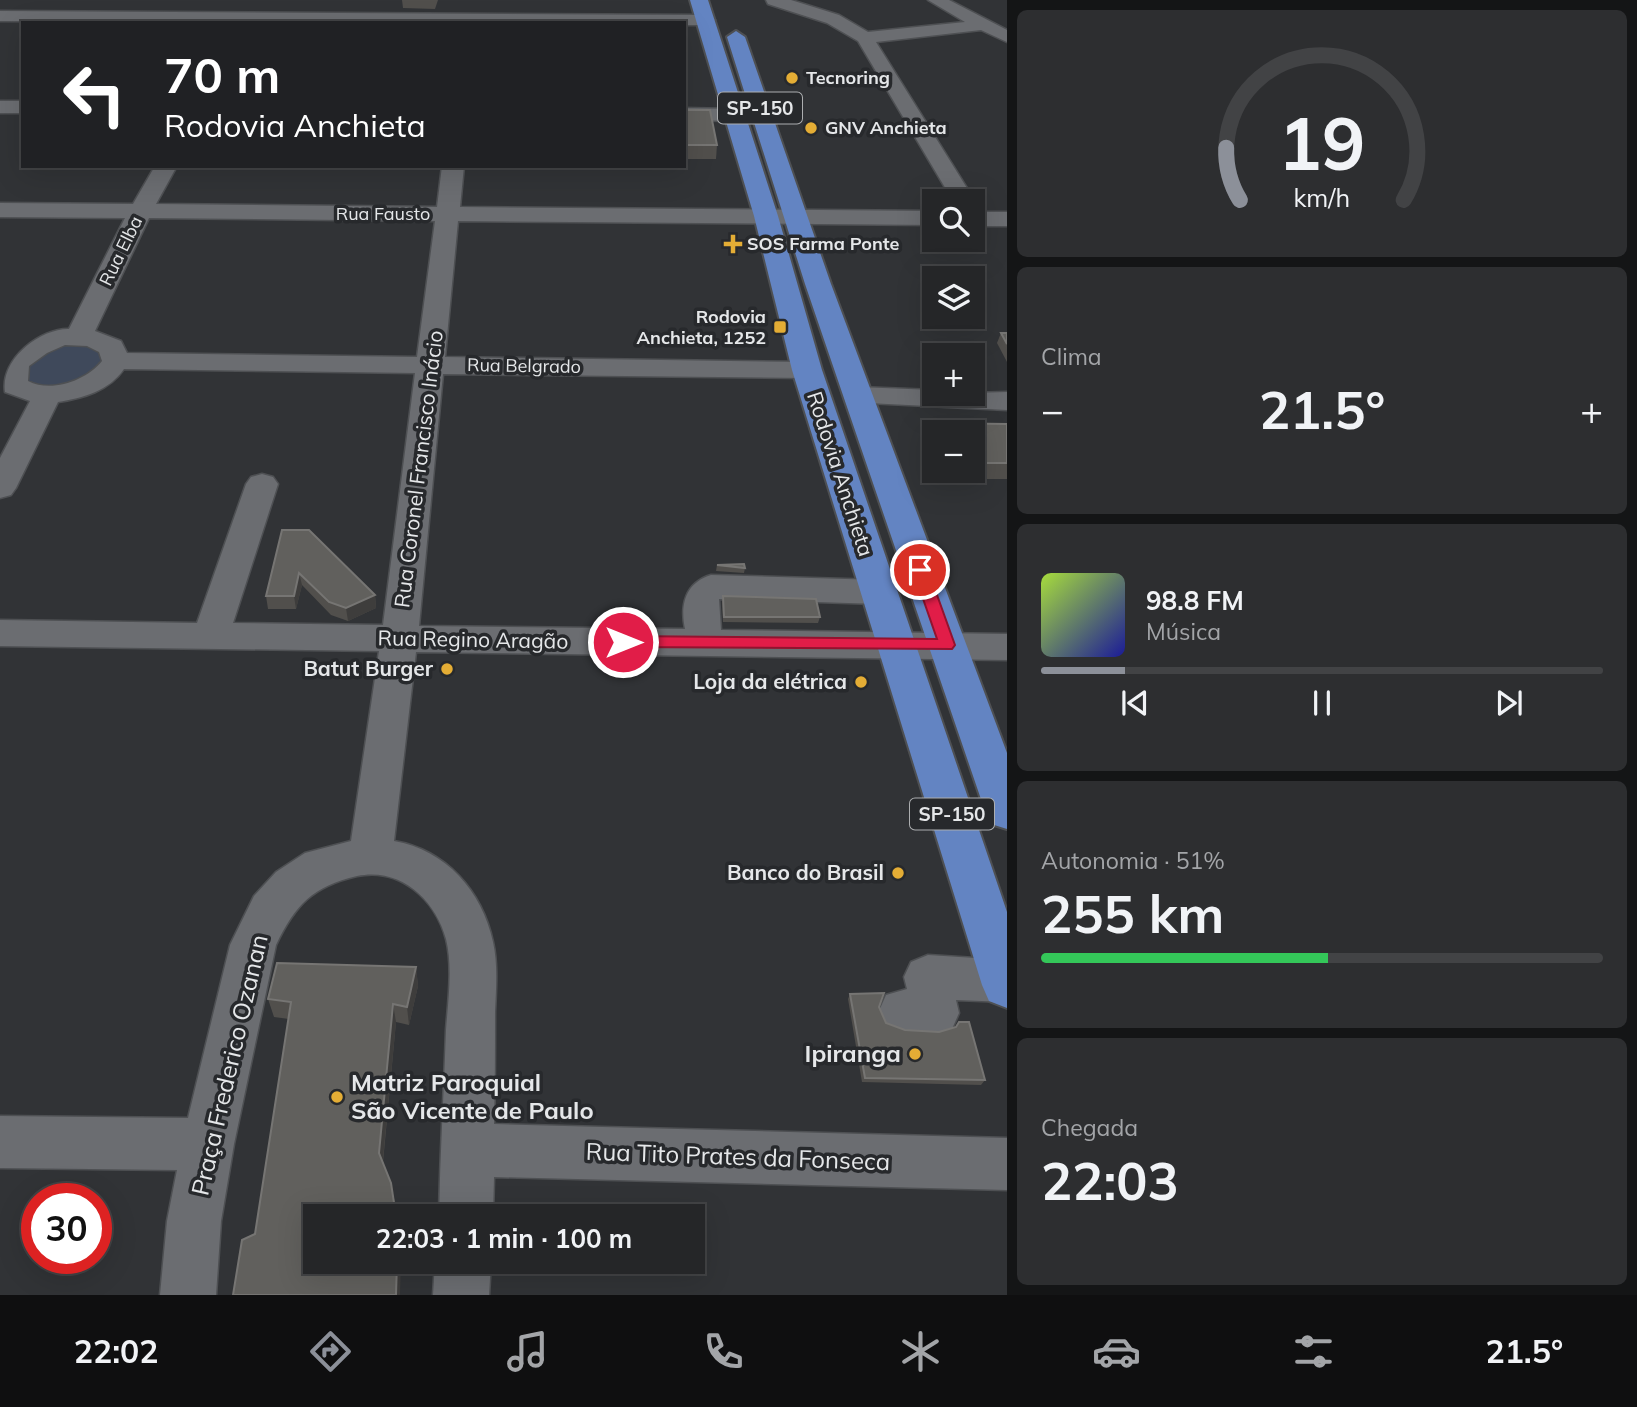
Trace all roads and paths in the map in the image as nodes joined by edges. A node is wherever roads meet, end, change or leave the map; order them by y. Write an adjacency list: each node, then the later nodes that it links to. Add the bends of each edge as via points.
1 (37, 0): 7 (street)
2 (255, 0): 9 (street)
3 (475, 0): 10 (street)
4 (774, 0): 14 (street, via 832,19)
5 (936, 0): 12 (street)
6 (702, 10): 10 (street); 18 (highway, Rodovia Anchieta / SP-150)
7 (22, 16): 9 (street); 11 (street)
8 (730, 19): 26 (highway, Rodovia Anchieta / SP-150)
9 (244, 20): 10 (street)
10 (472, 21)
11 (4, 24)
12 (983, 25): 13 (street); 14 (street)
13 (1007, 37)
14 (865, 38): 21 (street)
15 (0, 107): 16 (street)
16 (21, 107)
17 (686, 114): 18 (street)
18 (733, 115): 25 (highway, Rodovia Anchieta / SP-150)
19 (165, 168): 23 (street, Rua Elba)
20 (453, 168): 24 (street, Rua Coronel Francisco Inácio)
21 (956, 189)
22 (0, 211): 23 (street, Rua Fausto)
23 (140, 212): 24 (street, Rua Fausto); 30 (street, Rua Elba)
24 (447, 214): 25 (street, Rua Fausto); 33 (street, Rua Coronel Francisco Inácio)
25 (766, 216): 26 (street, Rua Fausto); 34 (highway, Rodovia Anchieta / SP-150)
26 (795, 216): 28 (street, Rua Fausto); 36 (highway, Rodovia Anchieta / SP-150)
27 (985, 216): 29 (street)
28 (922, 218)
29 (1007, 219)
30 (79, 337): 31 (street, via 47,341); 32 (street, via 111,347)
31 (6, 361): 35 (street, via 9,380 17,387)
32 (116, 361): 33 (street, Rua Belgrado); 35 (street, via 92,384)
33 (432, 364): 34 (street, Rua Belgrado); 43 (street, Rua Coronel Francisco Inácio)
34 (807, 370): 40 (highway, Rodovia Anchieta / SP-150)
35 (48, 394): 39 (street)
36 (858, 396): 37 (street); 46 (highway, Rodovia Anchieta / SP-150)
37 (1007, 401)
38 (262, 484): 42 (street)
39 (0, 488)
40 (879, 592): 44 (street, via 711,587 700,602); 45 (highway, Rodovia Anchieta / SP-150)
41 (0, 633): 42 (street, Rua Regino Aragão)
42 (211, 636): 43 (street, Rua Regino Aragão)
43 (399, 639): 44 (street, Rua Regino Aragão); 49 (street, Rua Coronel Francisco Inácio)
44 (706, 642): 45 (street, Rua Regino Aragão)
45 (895, 644): 46 (street, Rua Regino Aragão); 50 (highway, Rodovia Anchieta / SP-150)
46 (947, 645): 47 (street, Rua Regino Aragão); 48 (highway, Rodovia Anchieta / SP-150)
47 (1007, 647)
48 (1007, 811)
49 (371, 855): 53 (street, Praça Frederico Ozanan, via 320,866 292,885 270,910 253,945); 54 (street, Praça Frederico Ozanan, via 421,869 444,888 458,908 470,942)
50 (1006, 983): 51 (street, via 928,978 935,1013)
51 (903, 1012)
52 (0, 1142): 53 (street)
53 (208, 1144): 58 (street, Praça Frederico Ozanan, via 194,1222)
54 (469, 1150): 55 (street, Rua Tito Prates da Fonseca); 56 (street, Praça Frederico Ozanan)
55 (1007, 1164)
56 (467, 1204)
57 (462, 1274): 59 (street)
58 (188, 1295)
59 (461, 1295)

